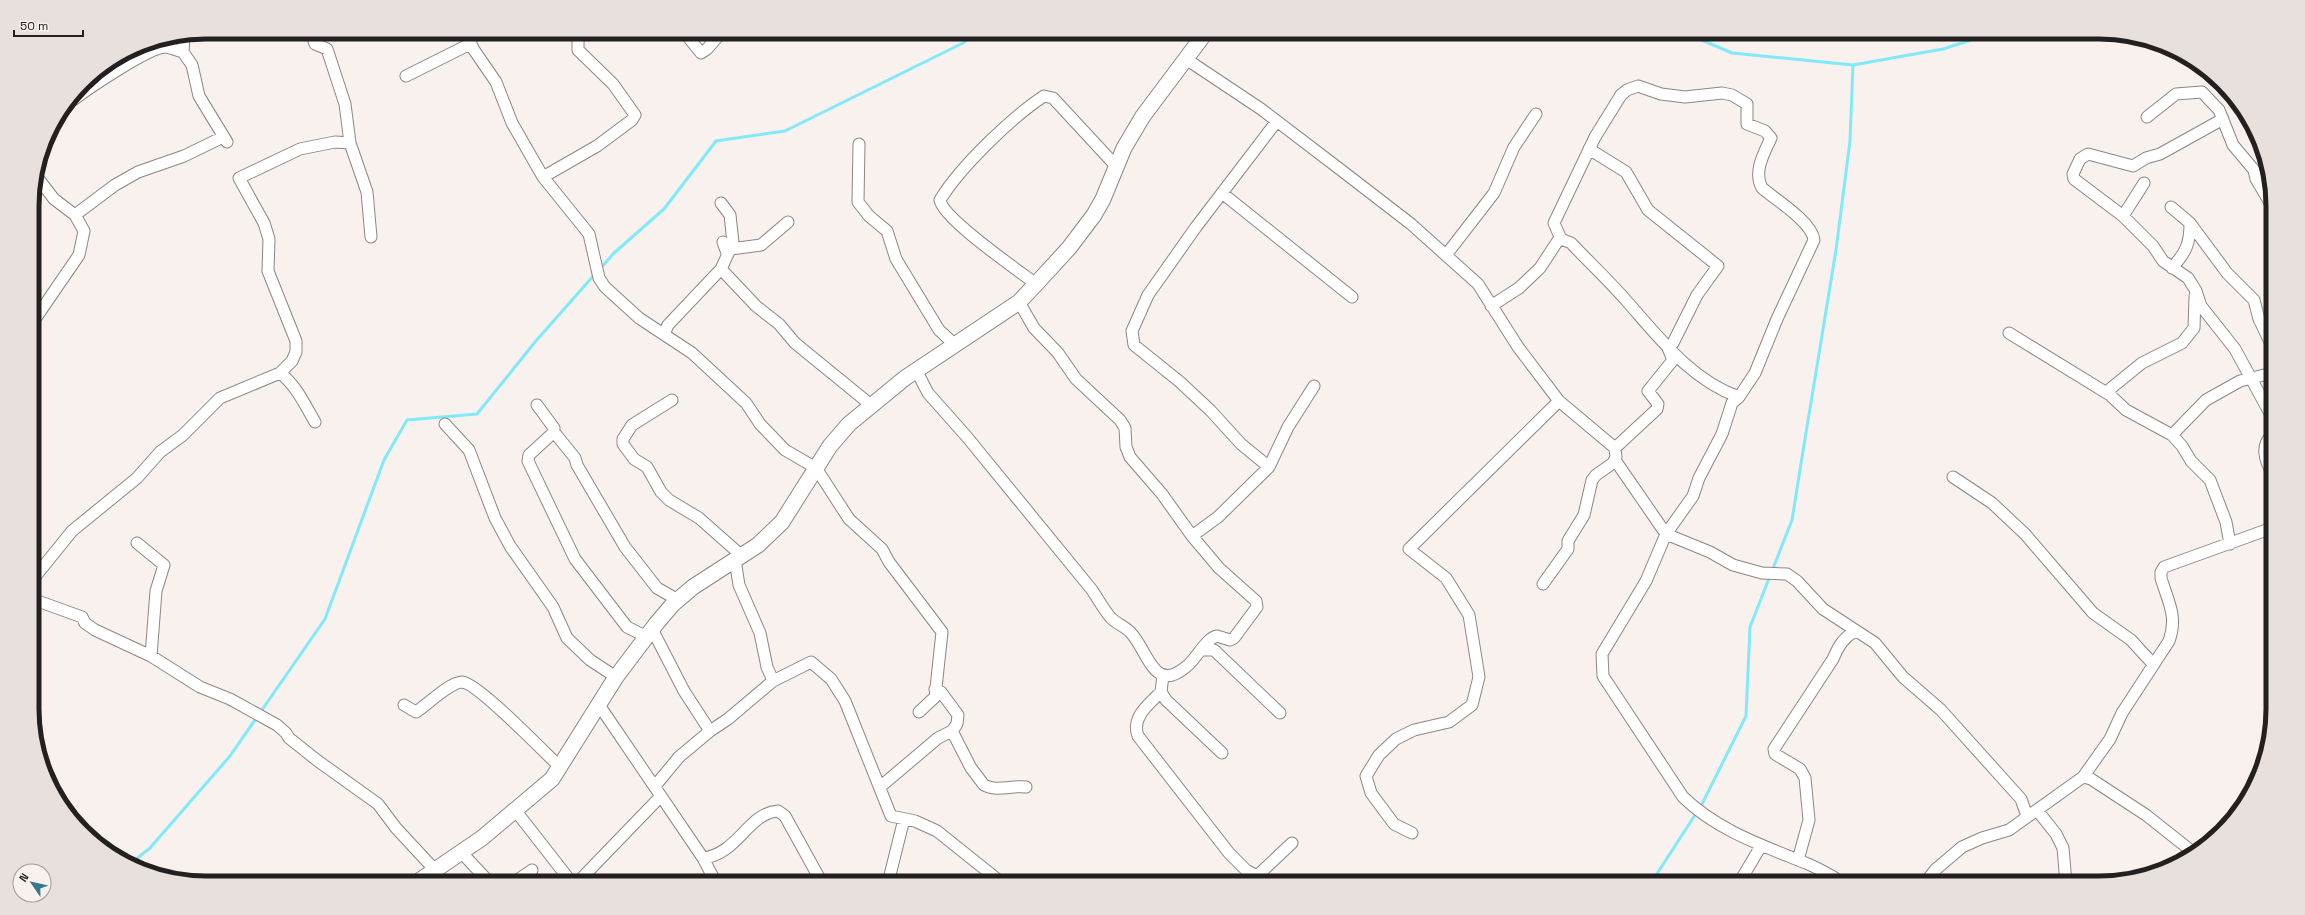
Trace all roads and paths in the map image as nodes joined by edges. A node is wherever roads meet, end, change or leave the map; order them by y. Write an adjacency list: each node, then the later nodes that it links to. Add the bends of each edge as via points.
1 (313, 39): 17 (street, via 315,44 327,49 345,104)
2 (468, 39): 8 (street)
3 (579, 39): 21 (street, via 578,50 613,84 635,115 597,146)
4 (689, 39): 5 (street, via 700,53 707,50)
5 (716, 39)
6 (1201, 39): 10 (street)
7 (184, 40): 9 (street)
8 (470, 44): 11 (street); 21 (street, via 496,82 512,123)
9 (183, 52): 12 (street, via 165,47 148,54); 28 (street, via 192,66 199,96 223,140 138,172)
10 (1186, 59): 16 (street); 20 (street, via 1143,116)
11 (406, 76)
12 (84, 93)
13 (1536, 114): 35 (street, via 1514,147 1494,193)
14 (2147, 117): 15 (street, via 2176,94 2192,91 2202,92 2219,110)
15 (2223, 119): 25 (street, via 2233,145 2254,170); 29 (street, via 2133,166 2088,154 2080,159 2073,174 2074,179)
16 (1278, 121): 24 (street); 35 (street, via 1411,224)
17 (350, 143): 32 (street, via 367,192); 50 (street, via 335,142 300,149 239,178 264,223 269,239 268,271 296,341 296,352 292,361)
18 (859, 144): 47 (street, via 858,202 869,216 887,231 896,259 939,330)
19 (1589, 149): 33 (street, via 1554,223); 48 (street, via 1626,172 1648,210 1718,266 1697,294); 55 (street, via 1620,95 1638,86 1661,94 1686,97 1722,93 1732,95 1749,106 1747,124 1765,131 1771,138 1763,155 1758,182 1806,224 1814,234 1814,240 1755,373)
20 (1116, 166): 38 (street, via 1094,215 1069,248); 38 (street, via 1053,98 1044,96 987,145 945,191 940,200 941,206 955,221)
21 (543, 176): 45 (street, via 589,234 602,283 622,304)
22 (41, 182): 28 (street, via 54,199)
23 (2144, 183): 29 (street)
24 (1222, 193): 40 (street); 68 (street, via 1148,295 1132,331 1134,345 1180,382 1241,444)
25 (2266, 196)
26 (721, 203): 34 (street, via 730,216 733,243)
27 (2171, 208): 31 (street)
28 (74, 215): 43 (street, via 84,232 80,255)
29 (2124, 216): 36 (street)
30 (788, 222): 34 (street, via 761,245)
31 (2190, 223): 36 (street, via 2190,239 2183,255); 46 (street, via 2227,273 2254,300)
32 (371, 237)
33 (1561, 239): 42 (street, via 1540,268 1519,288); 48 (street, via 1571,242)
34 (727, 248): 37 (street)
35 (1446, 255): 42 (street, via 1478,284)
36 (2172, 268): 39 (street, via 2188,278)
37 (721, 269): 45 (street, via 668,325); 59 (street, via 756,306 779,324 795,343)
38 (1036, 284): 41 (street)
39 (2196, 291): 52 (street, via 2201,306 2235,349); 54 (street, via 2194,328 2182,343 2142,363 2110,389)
40 (1352, 297)
41 (1019, 302): 47 (street); 73 (street, via 1034,328 1058,353 1076,379 1120,420 1125,428 1126,447 1130,457 1162,494)
42 (1491, 306): 57 (street)
43 (39, 313)
44 (2010, 333): 54 (street)
45 (664, 334): 69 (street, via 692,353 746,403 760,424 784,450)
46 (2266, 334)
47 (954, 344): 49 (street)
48 (1668, 348): 55 (street, via 1707,382); 66 (street, via 1673,360 1648,391 1658,404 1657,409)
49 (916, 370): 59 (street); 86 (street, via 928,393 1092,590 1110,617 1131,633 1153,670)
50 (280, 373): 61 (street, via 302,400); 77 (street, via 220,398 183,435 160,452 137,478 72,531)
51 (2266, 374): 52 (street)
52 (2250, 378): 60 (street); 64 (street, via 2206,400)
53 (1314, 386): 68 (street, via 1288,427)
54 (2110, 395): 64 (street, via 2126,410)
55 (1739, 398): 72 (street, via 1732,403 1722,434 1699,478 1693,496)
56 (672, 400): 76 (street, via 632,425 623,439 623,444 634,459 647,467 661,492 669,500 699,518)
57 (1558, 401): 66 (street); 108 (street, via 1409,548 1446,578 1469,615 1479,677 1472,705 1449,722 1414,730 1396,739 1379,755 1366,776 1371,793 1394,824)
58 (537, 405): 63 (street, via 554,428)
59 (871, 405): 69 (street, via 839,435)
60 (2266, 406)
61 (315, 422)
62 (445, 424): 87 (street, via 469,450 494,518 510,546 553,607 568,638 590,660)
63 (554, 432): 79 (street, via 575,458 625,547 657,588); 82 (street, via 529,454 528,461 534,475 575,559 627,626)
64 (2172, 435): 75 (street, via 2191,461 2210,480 2226,522)
65 (2266, 441): 67 (street)
66 (1615, 454): 72 (street); 78 (street, via 1592,480 1584,515 1568,541 1568,549)
67 (2266, 461)
68 (1269, 467): 73 (street, via 1218,517)
69 (816, 468): 76 (street, via 782,522 758,545); 89 (street, via 849,519 882,549 942,632)
70 (1953, 478): 85 (street, via 1992,503 2026,534 2092,613 2131,640)
71 (2266, 530): 75 (street)
72 (1666, 534): 81 (street, via 1710,552 1733,566 1762,573 1787,574 1823,609); 110 (street, via 1646,580 1602,654 1603,676 1683,797 1704,814)
73 (1192, 536): 83 (street, via 1219,568 1257,604 1234,638 1230,640 1213,637)
74 (137, 543): 84 (street, via 164,565 156,591)
75 (2230, 544): 85 (street, via 2164,568 2161,572 2174,613 2174,628 2169,641)
76 (738, 558): 79 (street, via 693,587); 88 (street, via 739,585 760,633 767,667)
77 (39, 572)
78 (1543, 584)
79 (678, 600): 82 (street)
80 (39, 601): 84 (street, via 82,617 85,623 95,630)
81 (1855, 631): 106 (street, via 1875,643 1903,677 1941,710 2021,799); 114 (street, via 1838,647 1833,659 1774,749 1775,754 1800,769 1805,778 1809,820)
82 (649, 633): 87 (street); 95 (street)
83 (1202, 650): 86 (street, via 1176,674); 94 (street, via 1214,650)
84 (151, 656): 115 (street, via 200,687 230,699 277,725 318,762 378,804 396,828)
85 (2153, 664): 99 (street, via 2122,713 2110,738)
86 (1163, 675): 90 (street)
87 (616, 678): 92 (street)
88 (773, 681): 95 (street, via 728,719); 101 (street, via 811,662 831,679 845,701)
89 (935, 689): 93 (street, via 934,700); 96 (street, via 941,692 958,715 957,724)
90 (1161, 692): 97 (street, via 1166,700); 109 (street, via 1137,719 1135,725 1138,736 1229,853 1246,870 1257,876)
91 (404, 705): 98 (street, via 416,712 452,686 461,682 468,684 493,702)
92 (599, 705): 98 (street); 100 (street)
93 (918, 712)
94 (1280, 712)
95 (710, 730): 100 (street, via 679,757)
96 (952, 731): 101 (street, via 938,738); 102 (street, via 971,768 984,785 1001,788 1014,785)
97 (1222, 754)
98 (560, 767): 104 (street, via 552,779)
99 (2083, 777): 105 (street); 111 (street, via 2091,779 2146,815)
100 (655, 786): 103 (street)
101 (880, 787): 107 (street, via 891,816)
102 (1026, 787)
103 (661, 796): 113 (street); 121 (street)
104 (515, 810): 112 (street); 120 (street)
105 (2037, 810): 106 (street); 129 (street, via 2056,834 2063,848)
106 (2027, 816): 128 (street, via 2003,833 1982,838 1962,847)
107 (904, 819): 124 (street); 125 (street, via 937,831)
108 (1412, 833)
109 (1292, 843)
110 (1761, 846): 114 (street); 126 (street)
111 (2190, 849)
112 (461, 852): 115 (street); 118 (street)
113 (703, 858): 122 (street); 123 (street, via 722,853 763,814 778,810 785,816)
114 (1798, 860): 127 (street)
115 (435, 870): 117 (street)
116 (532, 870): 119 (street)
117 (426, 876)
118 (483, 876)
119 (523, 876)
120 (567, 876)
121 (584, 876)
122 (712, 876)
123 (818, 876)
124 (890, 876)
125 (993, 876)
126 (1743, 876)
127 (1829, 876)
128 (1931, 876)
129 (2065, 876)

